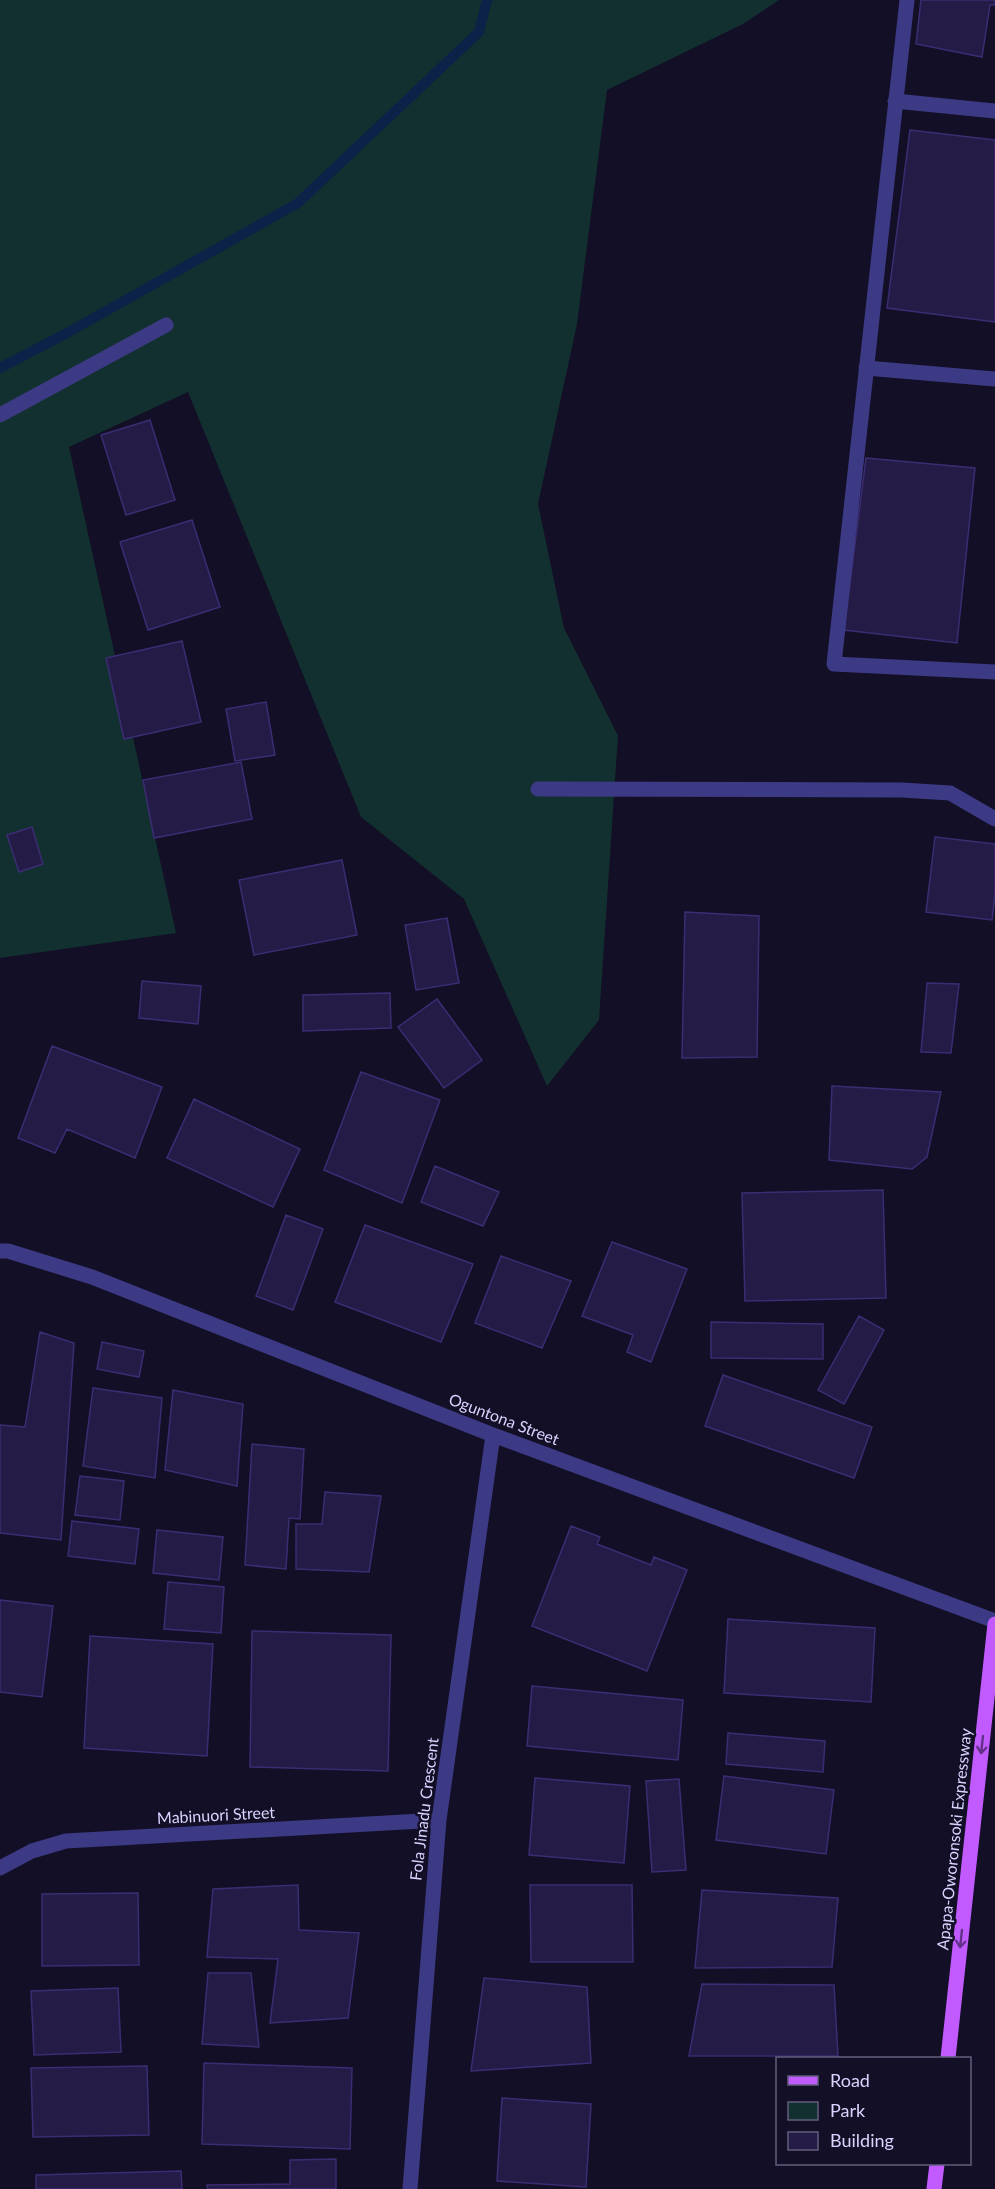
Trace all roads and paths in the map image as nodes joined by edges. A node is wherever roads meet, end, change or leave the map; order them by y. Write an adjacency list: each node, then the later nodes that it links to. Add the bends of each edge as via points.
1 (907, 0): 2 (street)
2 (895, 101): 3 (street); 5 (street)
3 (995, 111)
4 (166, 325): 7 (street)
5 (866, 369): 6 (street); 8 (street, via 834,664)
6 (995, 379)
7 (0, 415)
8 (995, 672)
9 (538, 789): 10 (street, via 950,793)
10 (995, 819)
11 (0, 1251): 12 (street, Oguntona Street, via 92,1277)
12 (494, 1435): 13 (street, Oguntona Street); 14 (street, Fola Jinadu Crescent)
13 (995, 1623): 16 (main road, Apapa-Oworonsoki Expressway, one-way to 16)
14 (439, 1820): 15 (street, Mabinuori Street, via 66,1841 32,1851); 18 (street, Fola Jinadu Crescent)
15 (0, 1868)
16 (948, 2057)
17 (937, 2165): 19 (main road)
18 (410, 2189)
19 (934, 2189)

